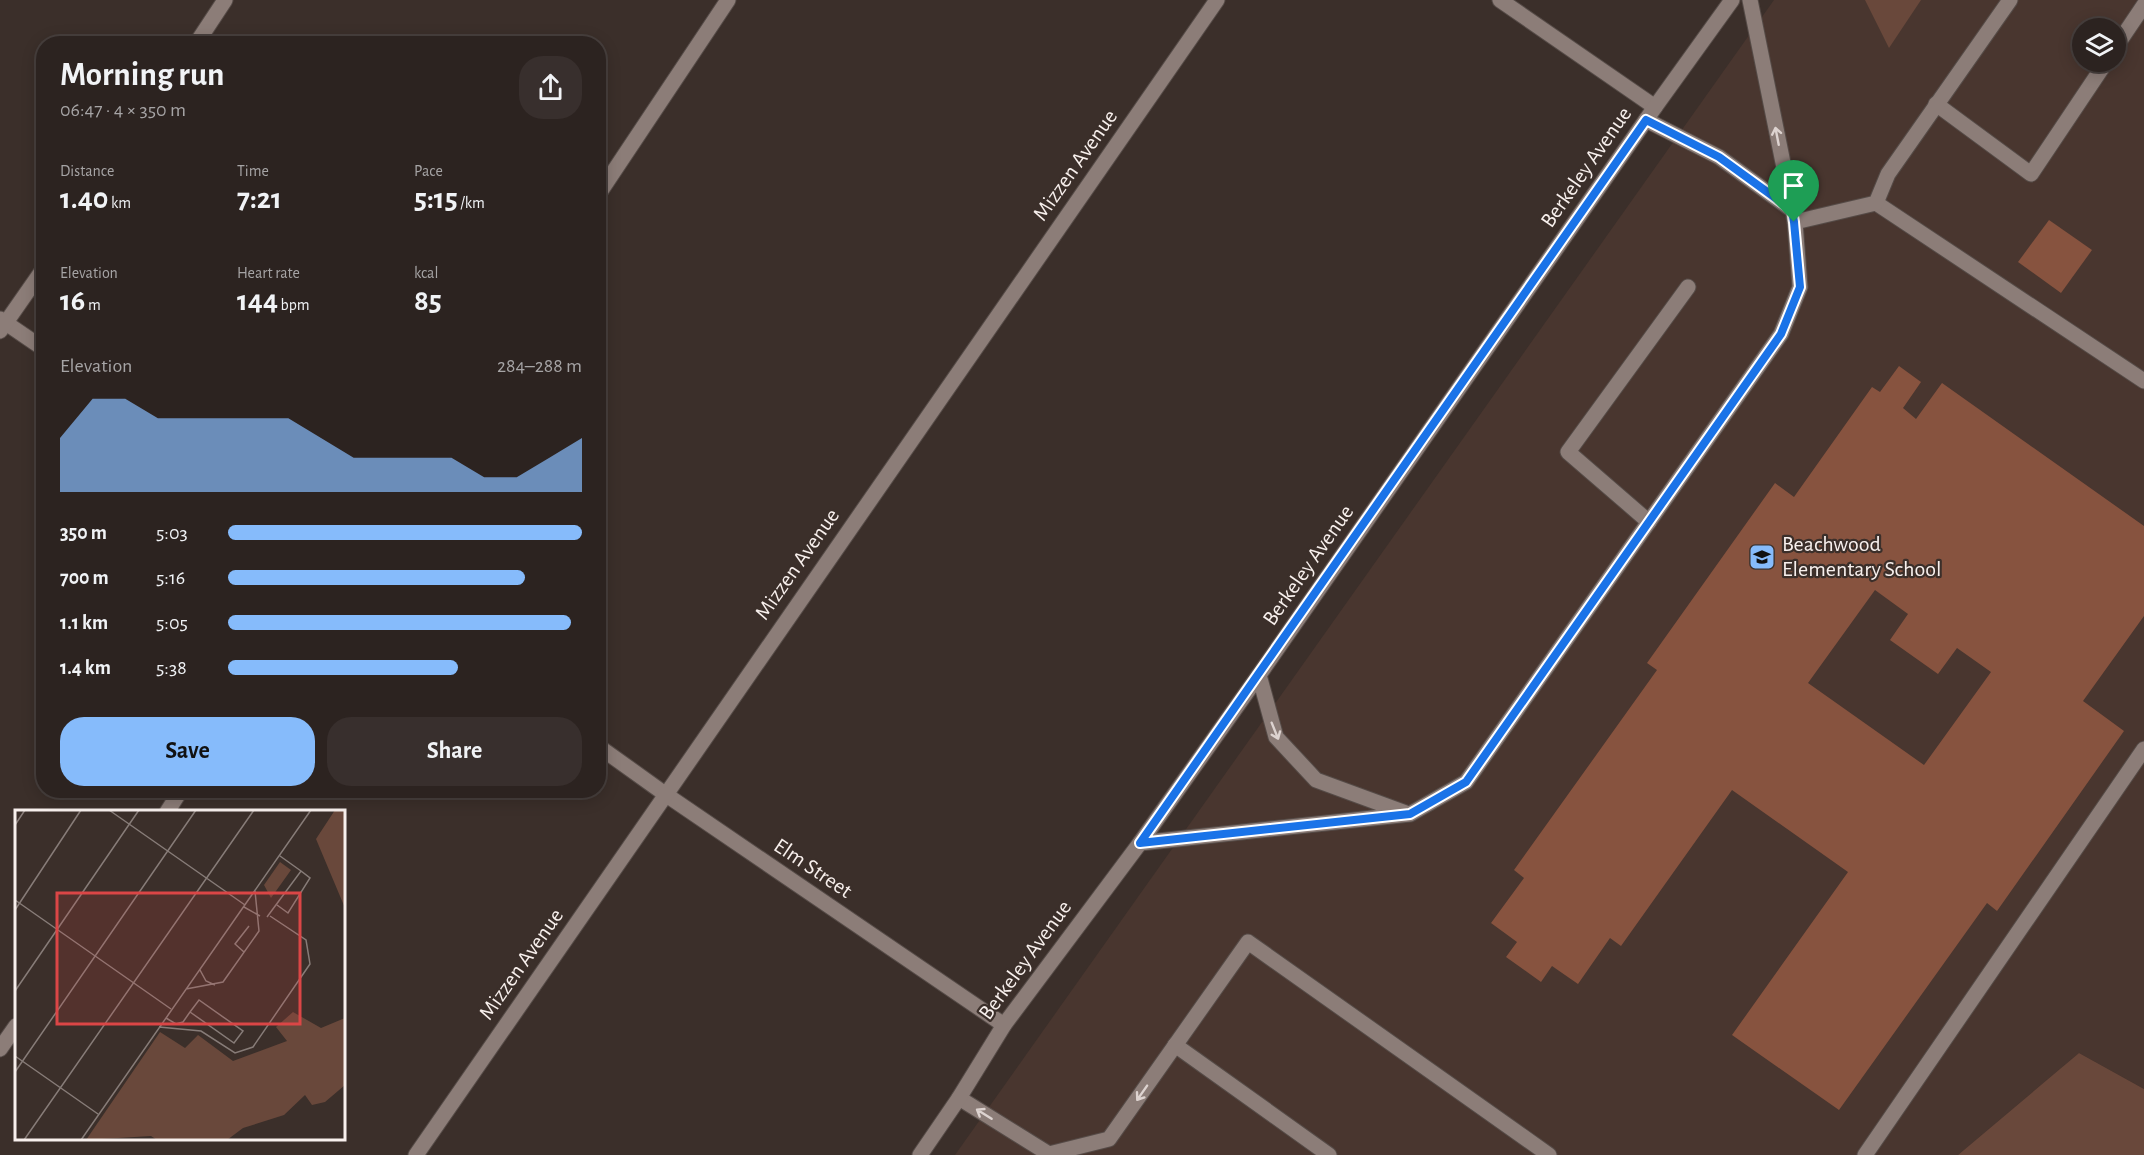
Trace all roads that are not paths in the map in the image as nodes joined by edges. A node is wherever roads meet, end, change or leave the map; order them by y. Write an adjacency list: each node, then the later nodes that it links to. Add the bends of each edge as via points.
1 (225, 0): 10 (street)
2 (728, 0): 14 (street)
3 (1217, 0): 26 (street, Mizzen Avenue)
4 (1500, 0): 13 (street)
5 (1732, 0): 13 (street, Berkeley Avenue)
6 (1750, 0): 16 (street, one-way to 6)
7 (2010, 0): 12 (street)
8 (2144, 4): 9 (street)
9 (2126, 31)
10 (201, 36)
11 (2099, 72): 12 (street, via 2031,174)
12 (1936, 105): 15 (street, via 1888,174)
13 (1651, 114): 16 (street, via 1719,157); 23 (street, Berkeley Avenue)
14 (606, 183)
15 (1876, 203): 16 (street); 21 (street)
16 (1793, 216): 22 (street, via 1800,287 1781,334)
17 (36, 278): 19 (street)
18 (1688, 287): 22 (street, via 1568,452)
19 (2, 324): 20 (street)
20 (36, 344)
21 (2144, 381)
22 (1649, 522): 27 (street, via 1466,782)
23 (1258, 675): 27 (street, one-way to 27, via 1276,737 1316,780); 28 (street, Berkeley Avenue)
24 (2144, 749): 38 (street)
25 (606, 752): 26 (street, Elm Street)
26 (665, 794): 29 (street, Elm Street); 34 (street, Mizzen Avenue)
27 (1410, 814): 28 (street)
28 (1140, 843): 29 (street, Berkeley Avenue)
29 (1004, 1025): 33 (street, Berkeley Avenue)
30 (15, 1028): 32 (street)
31 (1175, 1045): 33 (street, one-way to 33, via 1109,1139 1049,1154); 36 (street); 37 (street, via 1248,942)
32 (0, 1050)
33 (959, 1098): 35 (street, Berkeley Avenue)
34 (416, 1155)
35 (920, 1155)
36 (1329, 1155)
37 (1549, 1155)
38 (1864, 1155)

